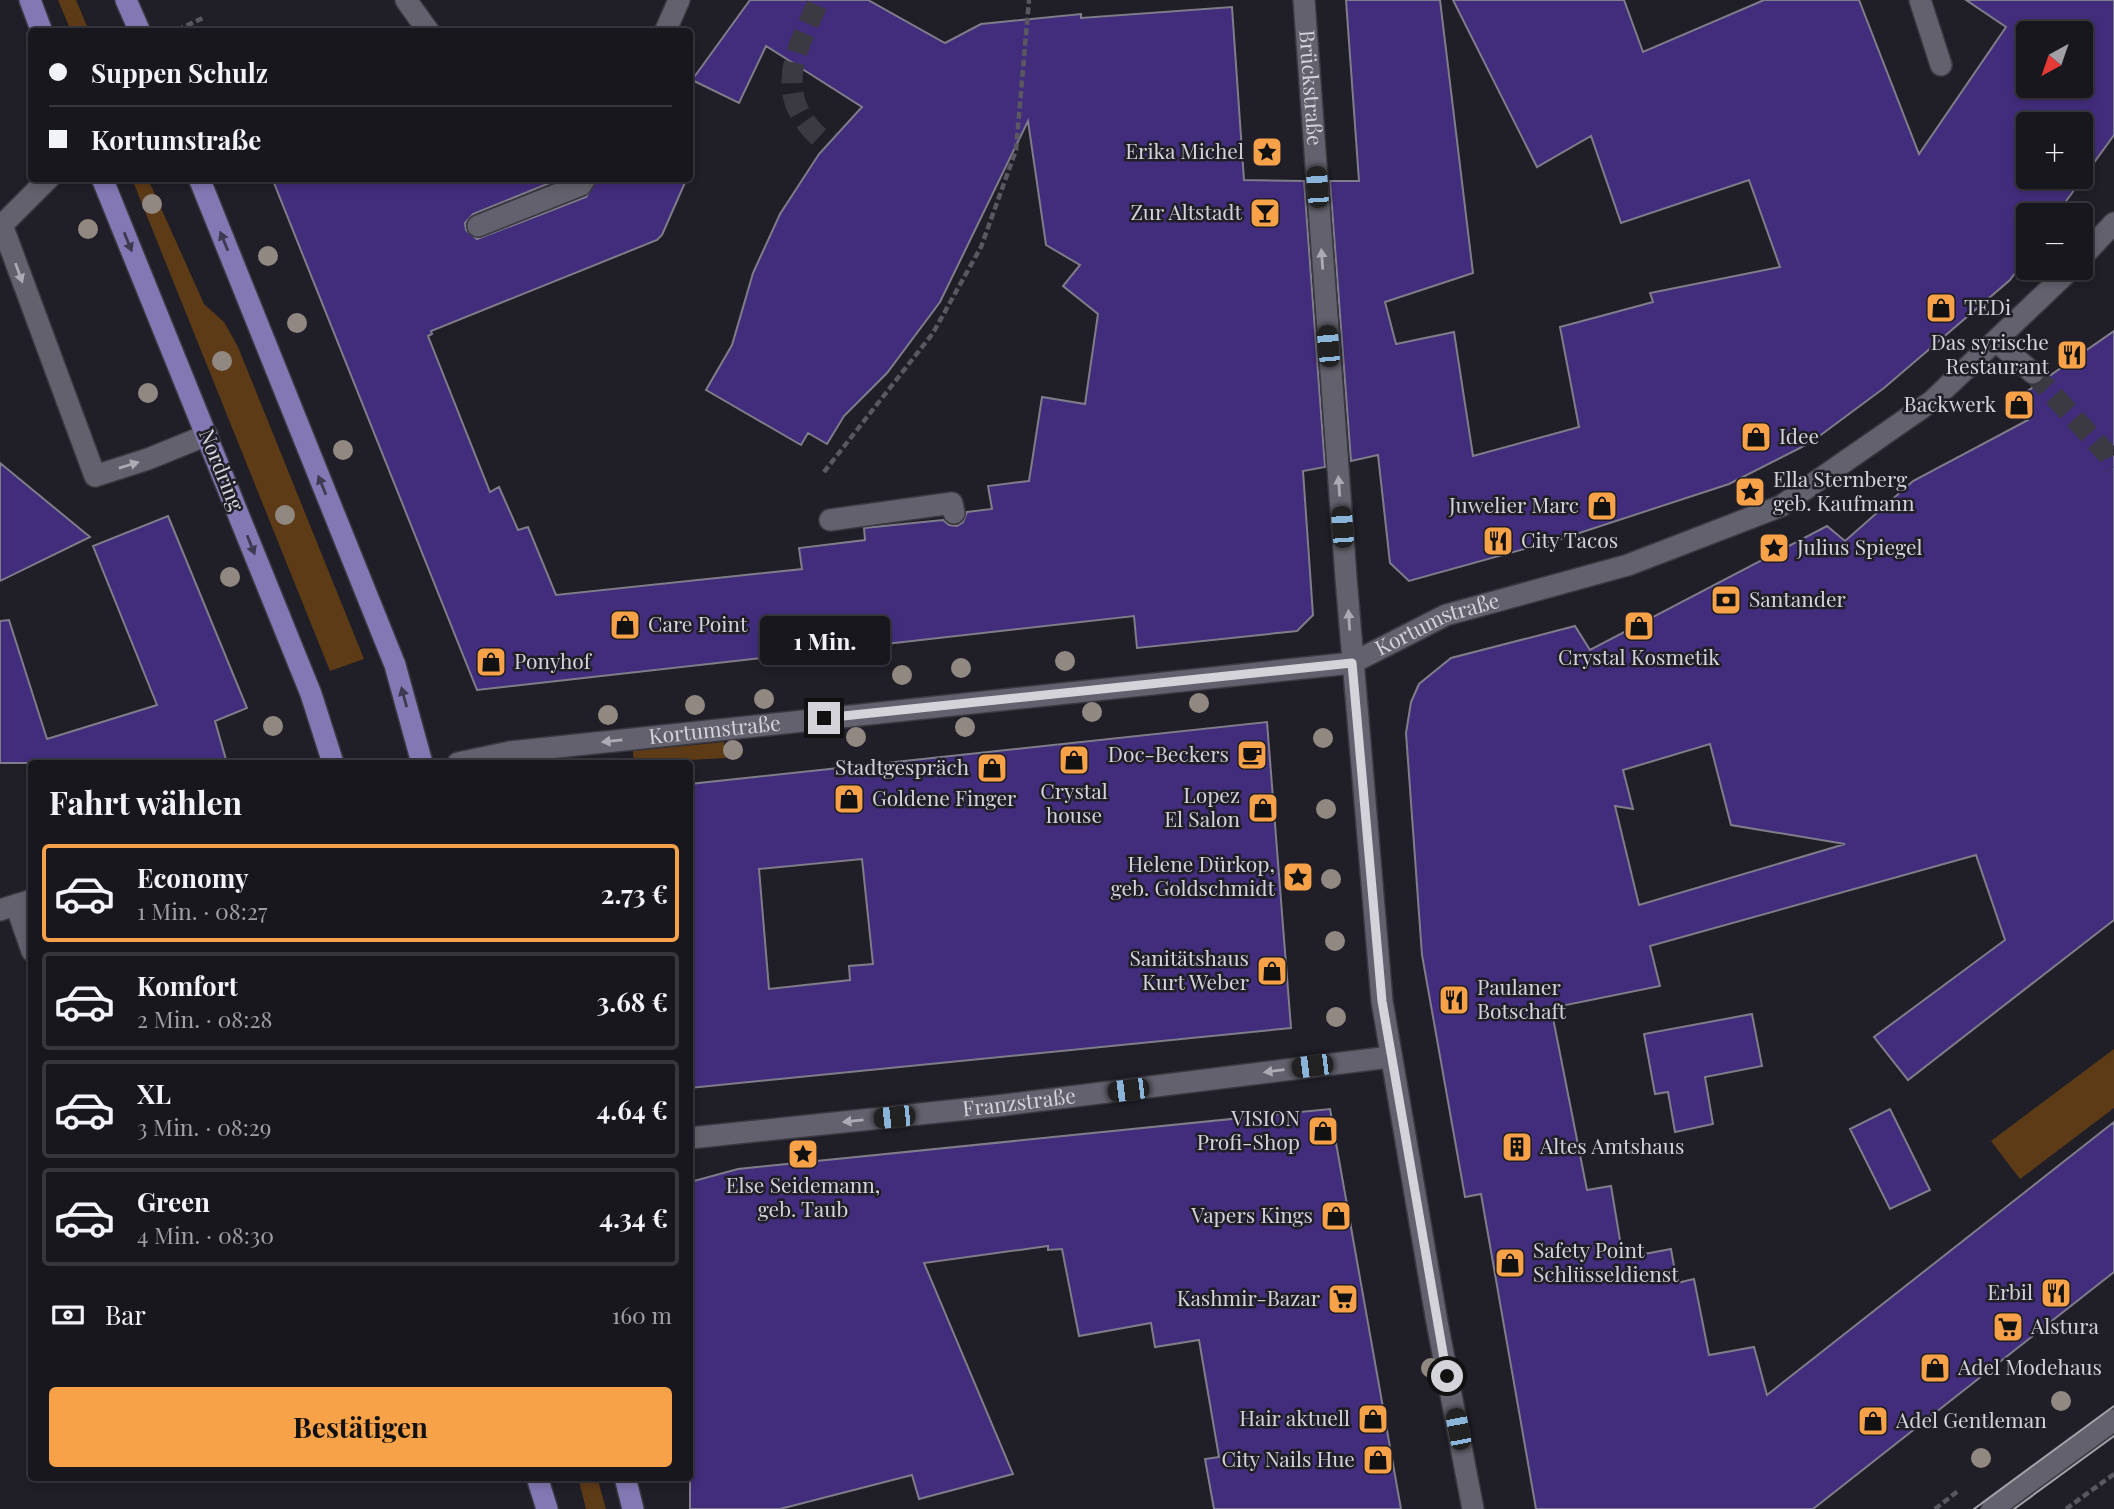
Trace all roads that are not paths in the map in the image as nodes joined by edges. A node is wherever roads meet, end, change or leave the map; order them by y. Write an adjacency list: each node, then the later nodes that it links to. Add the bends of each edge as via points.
1 (30, 0): 7 (main road)
2 (126, 0): 8 (main road)
3 (407, 0): 9 (street)
4 (679, 0): 10 (street)
5 (1304, 0): 25 (street, Brückstraße, one-way to 5)
6 (1920, 0): 11 (street)
7 (40, 28)
8 (138, 28)
9 (426, 28)
10 (667, 28)
11 (1941, 65)
12 (45, 182): 22 (street, one-way to 22, via 2,225 95,475)
13 (104, 182): 22 (main road, Nordring, one-way to 22)
14 (202, 182): 27 (main road, one-way to 14, via 395,665)
15 (583, 182): 17 (street)
16 (2114, 223): 18 (street)
17 (478, 226)
18 (2093, 245)
19 (2060, 280): 20 (street, Kortumstraße)
20 (1997, 342): 21 (street); 25 (street, Kortumstraße, via 1932,401 1781,506 1628,565 1446,615)
21 (2033, 373)
22 (207, 435): 26 (main road, Nordring, one-way to 26, via 311,694)
23 (954, 513): 24 (street, via 952,503)
24 (830, 520)
25 (1352, 663): 28 (street, Kortumstraße, one-way to 28, via 510,752); 31 (street, Brückstraße)
26 (332, 760)
27 (421, 760)
28 (472, 760)
29 (16, 905): 30 (street)
30 (28, 940)
31 (1390, 1057): 32 (street, Franzstraße, one-way to 32); 38 (street, Brückstraße)
32 (693, 1138)
33 (2114, 1420): 39 (street)
34 (538, 1481): 36 (main road)
35 (626, 1481): 37 (main road)
36 (547, 1509)
37 (633, 1509)
38 (1473, 1509)
39 (1992, 1509)

